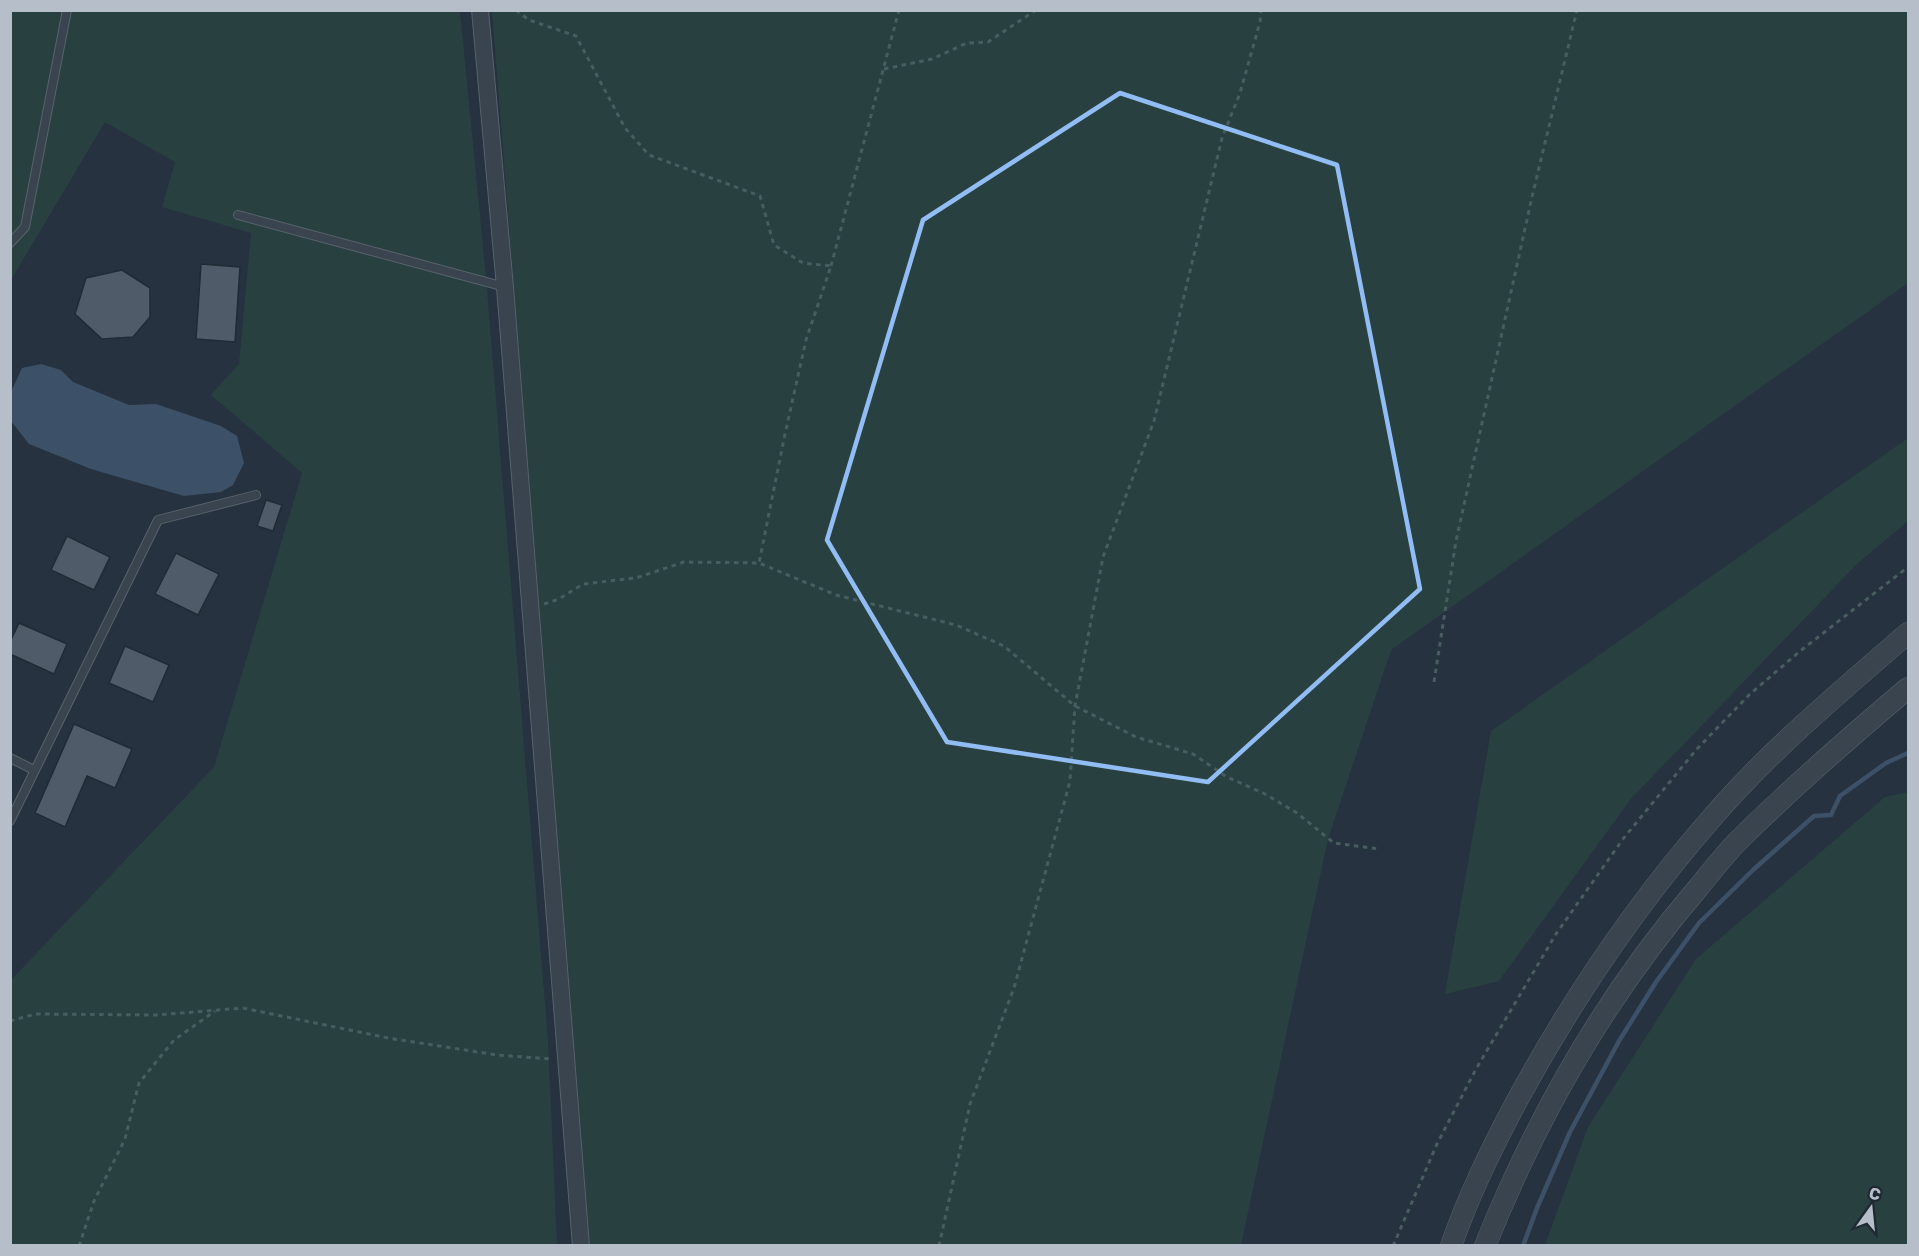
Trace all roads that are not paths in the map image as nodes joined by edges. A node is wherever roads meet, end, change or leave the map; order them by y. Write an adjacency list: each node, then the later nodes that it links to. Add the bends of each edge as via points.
1 (67, 10): 4 (lane, via 25,227)
2 (480, 10): 5 (street)
3 (238, 215): 5 (lane)
4 (10, 243)
5 (506, 287): 12 (street)
6 (256, 495): 10 (lane, via 158,520)
7 (1908, 633): 13 (street, via 1765,762 1642,902 1543,1053 1491,1150)
8 (1908, 688): 14 (street, via 1855,732 1736,844 1673,916 1588,1037 1538,1128)
9 (10, 758): 10 (lane)
10 (34, 770): 11 (lane)
11 (10, 821)
12 (581, 1245)
13 (1451, 1245)
14 (1485, 1245)

